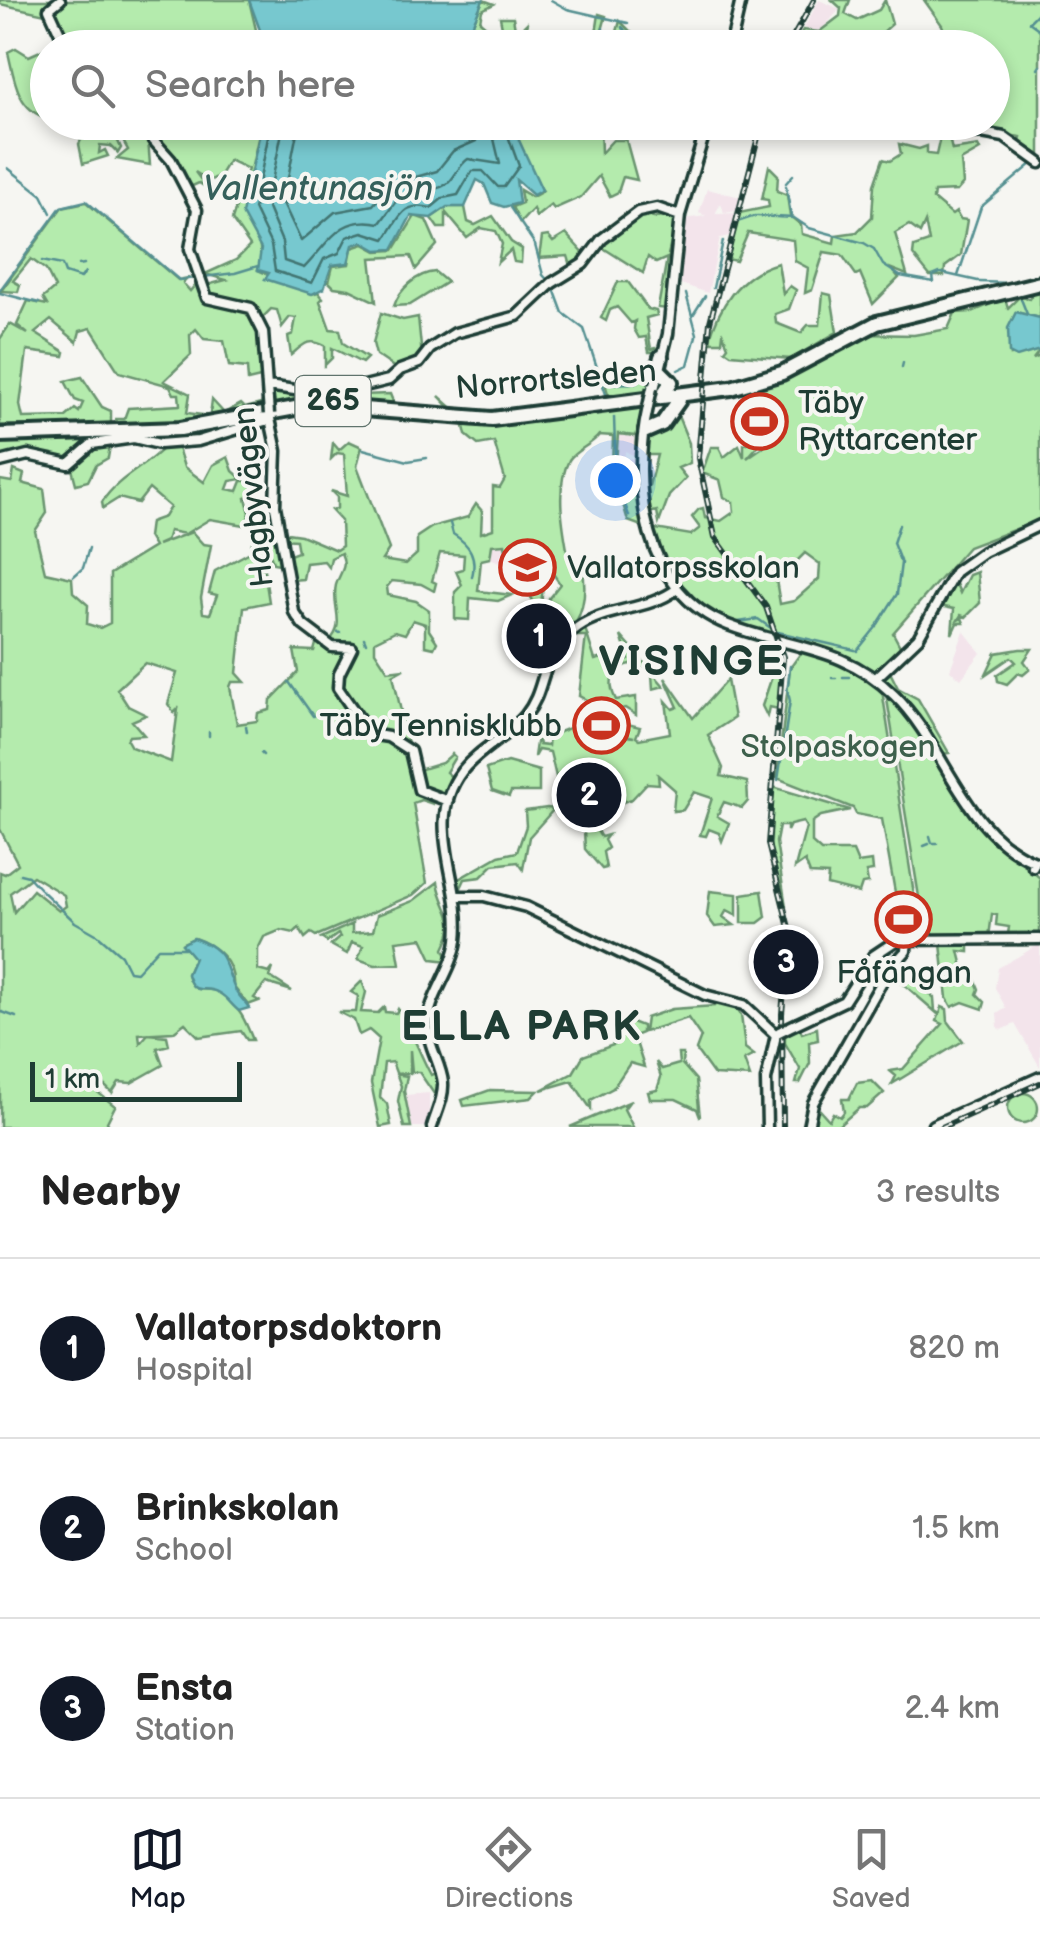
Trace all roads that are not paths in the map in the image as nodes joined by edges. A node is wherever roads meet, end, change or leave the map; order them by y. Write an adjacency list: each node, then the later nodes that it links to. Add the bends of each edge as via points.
1 (60, 0): 3 (main road, via 49,9)
2 (741, 0): 4 (main road)
3 (59, 30)
4 (737, 30)
5 (153, 140): 12 (main road, Hagbyvägen, via 197,210 189,245 210,300 255,312)
6 (703, 140): 9 (main road)
7 (1008, 140): 8 (main road)
8 (1040, 163)
9 (681, 215): 11 (main road); 12 (main road, via 657,208 638,212 518,316 455,332 388,380 328,395)
10 (1040, 282): 13 (highway, Norrortsleden, via 865,326 780,372); 15 (highway, Norrortsleden, via 877,323 782,372)
11 (660, 368): 14 (highway); 17 (highway)
12 (268, 386): 18 (main road, Hagbyvägen, bridge)
13 (713, 387): 14 (highway); 17 (highway, Norrortsleden)
14 (688, 388): 17 (highway)
15 (731, 388): 16 (highway); 17 (highway, Norrortsleden)
16 (679, 400): 17 (highway); 17 (highway, via 662,424)
17 (653, 409): 19 (highway, Norrortsleden / 265, via 465,416 312,402 180,426); 22 (main road, via 643,486 654,548)
18 (269, 417): 20 (main road, via 198,441 92,444 66,464 28,455); 25 (main road, Hagbyvägen, via 278,451 275,506 294,612 332,646 352,648 339,674 340,692 370,734 410,751 420,790)
19 (0, 434)
20 (0, 462)
21 (1040, 525): 24 (main road, via 956,572 922,634)
22 (677, 589): 23 (main road, via 722,622); 25 (main road, via 586,623 569,636 546,662 528,712 465,767)
23 (854, 664): 24 (main road); 24 (main road)
24 (880, 676): 26 (main road, via 984,824)
25 (448, 801): 27 (main road, via 442,838)
26 (1036, 863)
27 (456, 896): 30 (main road, via 526,907 705,995 744,1004); 34 (main road, via 453,961 428,1023 443,1084)
28 (907, 938): 29 (main road); 30 (main road, via 880,948 844,1001); 35 (main road, via 905,954 888,971 813,1103)
29 (1040, 939)
30 (781, 1031): 32 (main road, via 767,1070)
31 (1040, 1077): 33 (main road)
32 (766, 1125)
33 (931, 1126)
34 (432, 1127)
35 (808, 1127)

